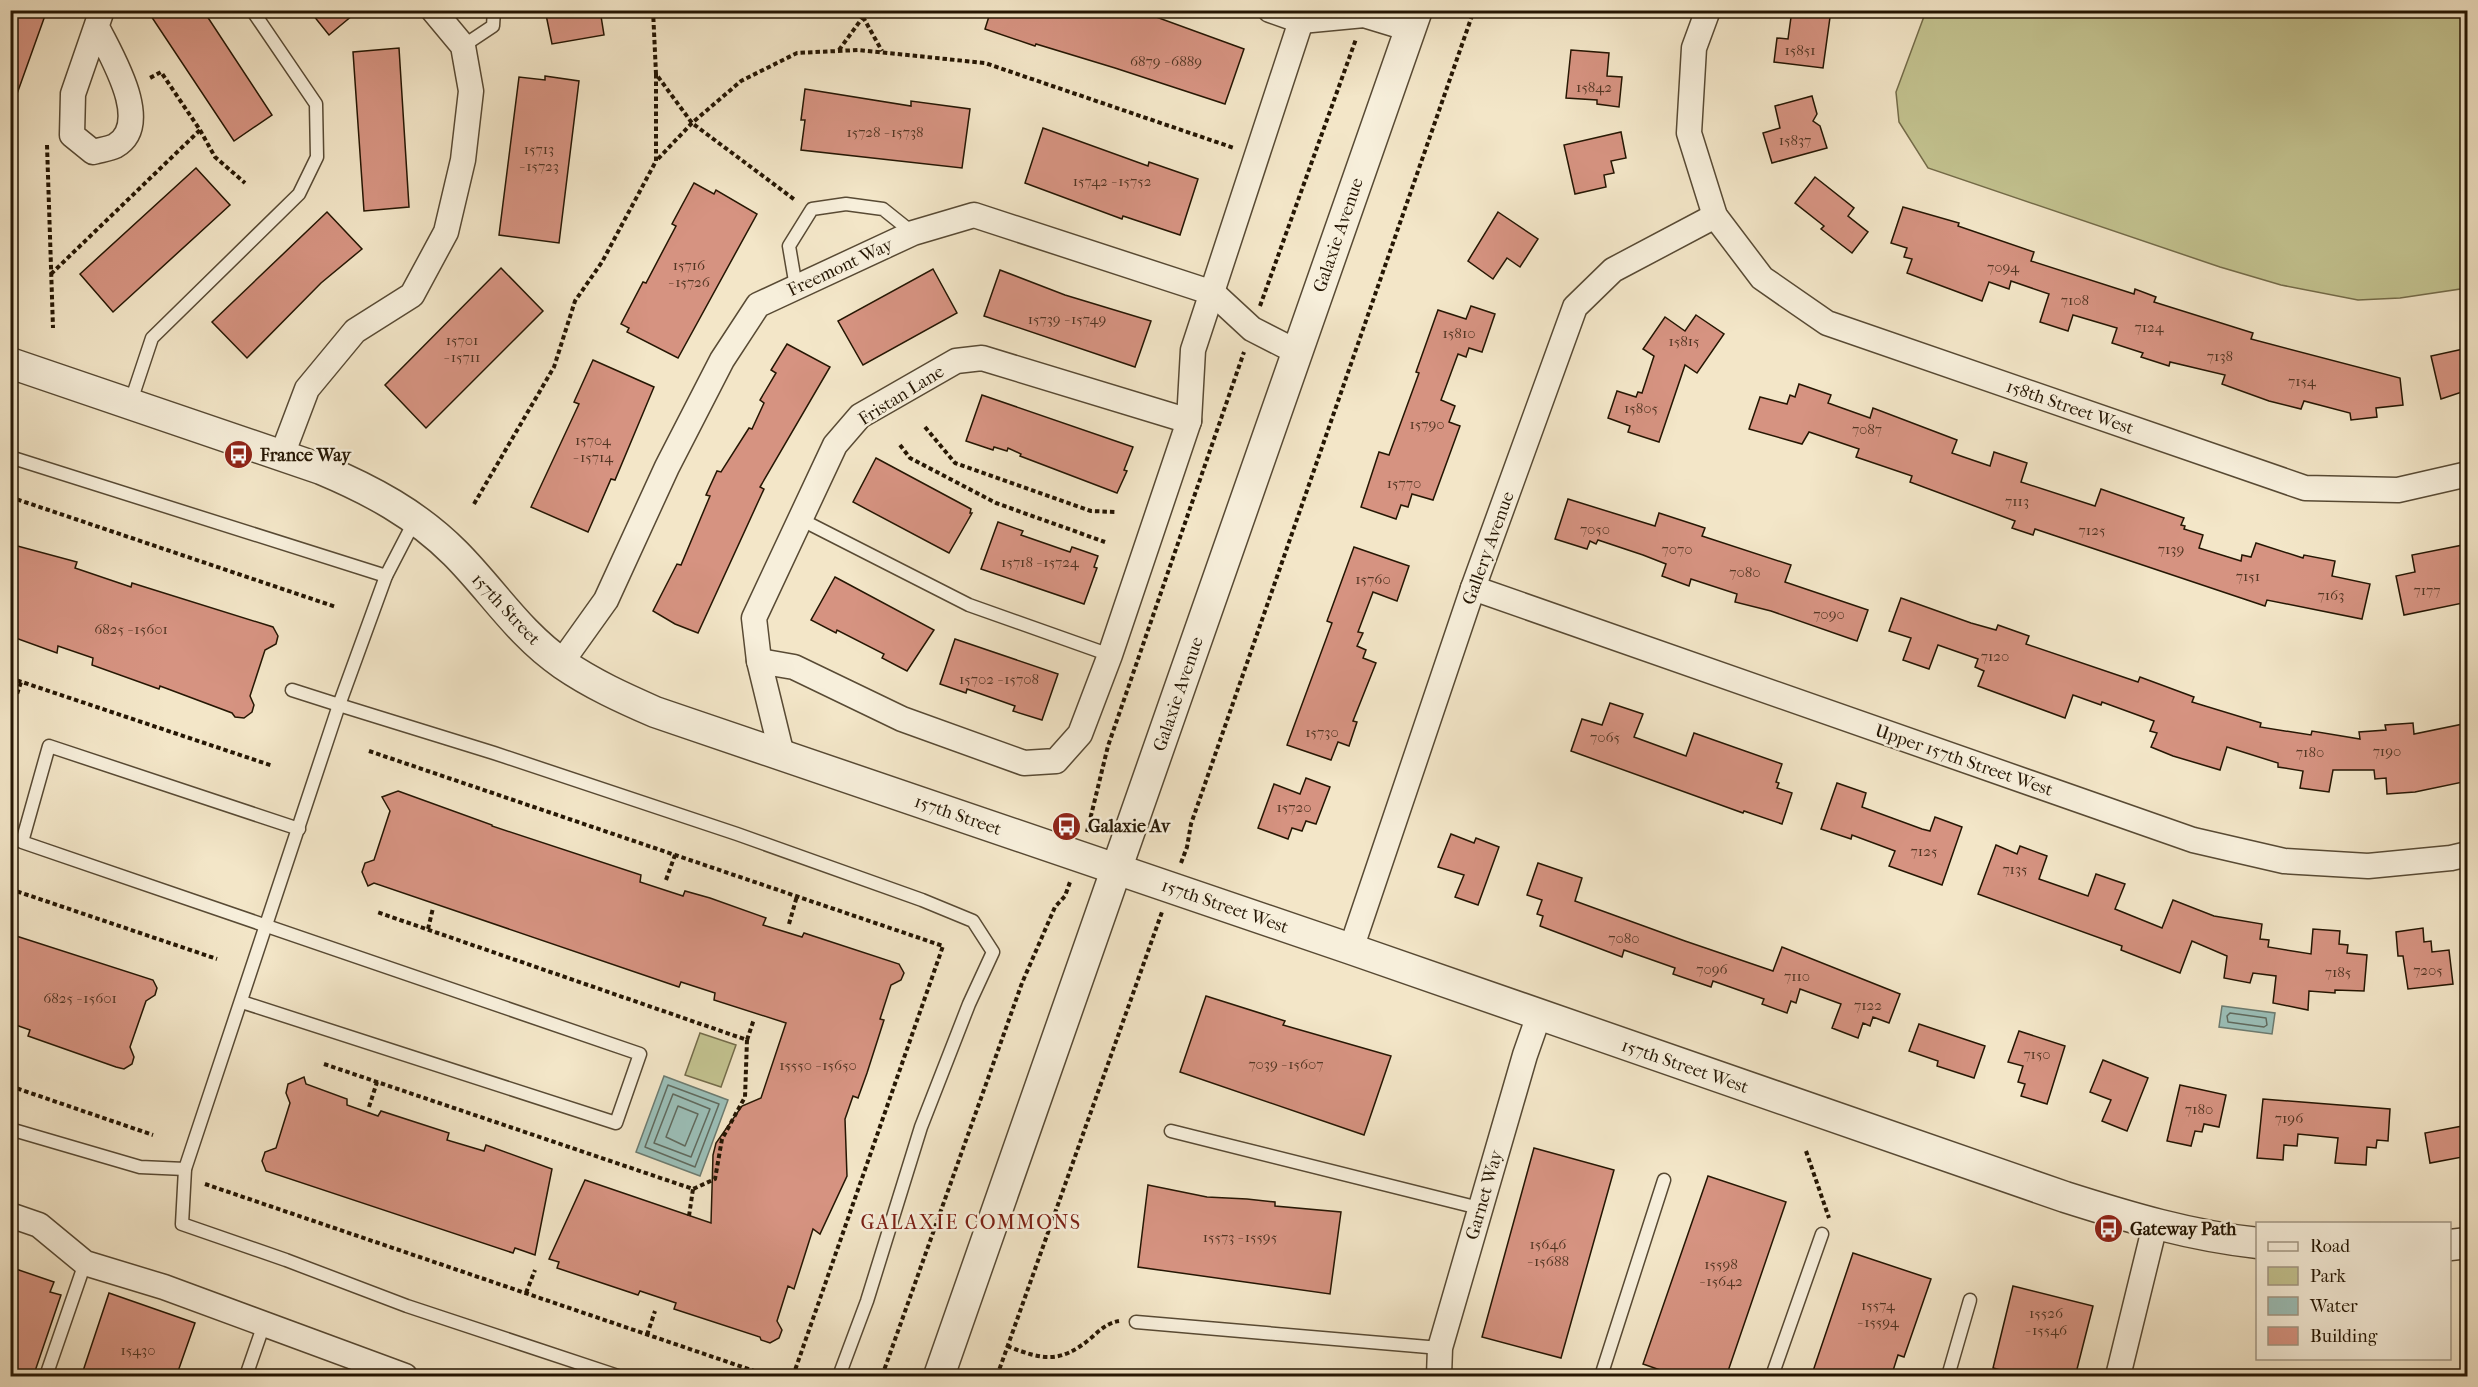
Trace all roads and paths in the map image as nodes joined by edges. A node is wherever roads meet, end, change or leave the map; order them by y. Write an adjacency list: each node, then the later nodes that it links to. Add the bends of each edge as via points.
1 (252, 10): 34 (lane, via 316,104 317,157 299,194 152,338)
2 (434, 10): 13 (street)
3 (494, 10): 13 (lane, via 493,26)
4 (653, 10): 16 (path)
5 (862, 10): 10 (path)
6 (1270, 10): 12 (street)
7 (1474, 10): 67 (path)
8 (1708, 10): 25 (street, 158th Street West, via 1694,48 1689,133)
9 (1364, 15): 11 (street); 12 (street); 31 (path)
10 (863, 17): 14 (path); 15 (path)
11 (1413, 20): 32 (street, Galaxie Avenue)
12 (1301, 21): 21 (street)
13 (463, 46): 38 (street, via 471,91 463,160 446,232 412,295 355,331 307,389)
14 (838, 51): 15 (path); 18 (path, via 797,53 741,81)
15 (882, 52): 21 (path, via 985,63)
16 (657, 74): 18 (path); 22 (path)
17 (148, 80): 19 (path, via 161,72)
18 (692, 123): 22 (path); 24 (path)
19 (200, 130): 23 (path, via 215,157); 27 (path)
20 (47, 145): 27 (path)
21 (1257, 156): 29 (street)
22 (656, 161): 42 (path, via 602,262 575,301 554,367)
23 (245, 183)
24 (812, 209): 26 (lane, via 846,204 882,209); 28 (lane, via 789,246)
25 (1715, 216): 40 (street, 158th Street West, via 1761,278 1827,323 2305,489 2398,490); 48 (street, Gallery Avenue, via 1613,270 1575,307)
26 (913, 233): 28 (street, Freemont Way); 29 (street, Freemont Way, via 975,215)
27 (51, 274): 30 (path)
28 (796, 287): 52 (street, Freemont Way, via 758,305 722,360 606,600)
29 (1213, 292): 31 (street, Freemont Way); 35 (street, via 1193,350)
30 (53, 328)
31 (1252, 329): 32 (street, Freemont Way); 64 (path, via 1108,746)
32 (1297, 352): 65 (street, Galaxie Avenue)
33 (10, 363): 34 (street, 157th Street)
34 (130, 404): 38 (street, 157th Street)
35 (1189, 421): 45 (street, Fristan Lane, via 982,358 956,361 860,416 834,446); 50 (street)
36 (925, 427): 43 (path, via 955,463 1091,511)
37 (900, 445): 46 (path, via 910,458 996,503)
38 (282, 455): 44 (street, 157th Street, via 369,489)
39 (10, 457): 47 (lane)
40 (2468, 474)
41 (10, 496): 49 (path)
42 (474, 504)
43 (1115, 512)
44 (415, 519): 47 (lane); 52 (street, 157th Street, via 455,553 522,630)
45 (800, 519): 50 (lane, via 969,605); 51 (street, Fristan Lane, via 754,618)
46 (1105, 542)
47 (386, 576): 56 (lane)
48 (1473, 588): 62 (street, Upper 157th Street West, via 2193,840 2284,861 2368,866); 75 (street, Gallery Avenue)
49 (336, 607)
50 (1110, 655): 51 (street, via 1080,734 1056,761 1024,763 902,719 794,667)
51 (759, 661): 59 (street, Fristan Lane)
52 (561, 663): 59 (street, 157th Street, via 605,690 645,708)
53 (10, 678): 54 (path)
54 (21, 682): 57 (path); 60 (path)
55 (292, 690): 56 (lane)
56 (339, 705): 61 (lane); 117 (lane, via 737,834 973,921 993,952 921,1127)
57 (10, 715)
58 (369, 751): 63 (path)
59 (782, 755): 64 (street, 157th Street)
60 (273, 766)
61 (299, 829): 73 (lane); 73 (lane, via 49,746 22,842)
62 (2468, 854)
63 (675, 855): 66 (path); 69 (path)
64 (1080, 857): 65 (street, 157th Street); 118 (path, via 1022,983)
65 (1117, 869): 67 (street, 157th Street West); 119 (street, Galaxie Avenue)
66 (666, 880)
67 (1172, 888): 75 (street, 157th Street West); 109 (path)
68 (10, 889): 76 (path)
69 (797, 897): 72 (path); 116 (path, via 943,946)
70 (433, 908): 74 (path)
71 (377, 912): 74 (path)
72 (789, 924)
73 (266, 928): 77 (lane); 77 (lane, via 640,1054 616,1123)
74 (428, 929): 80 (path)
75 (1351, 949): 78 (street, 157th Street West)
76 (216, 959)
77 (242, 1002): 89 (lane)
78 (1539, 1015): 93 (street, Garnet Way); 96 (street, 157th Street West, via 2065,1197)
79 (754, 1019): 80 (path)
80 (747, 1040): 92 (path, via 745,1097 722,1139 715,1179)
81 (324, 1064): 82 (path)
82 (377, 1082): 84 (path); 92 (path)
83 (10, 1086): 87 (path)
84 (369, 1107)
85 (10, 1129): 89 (lane, via 140,1167)
86 (1171, 1131): 93 (lane)
87 (153, 1135)
88 (1806, 1151): 97 (path, via 1833,1231)
89 (185, 1169): 114 (lane, via 182,1224)
90 (1664, 1180): 122 (lane)
91 (205, 1184): 103 (path)
92 (693, 1189): 95 (path)
93 (1479, 1208): 110 (street, Garnet Way)
94 (10, 1215): 101 (street, via 39,1225)
95 (689, 1216)
96 (2155, 1224): 98 (street, 157th Street West, via 2217,1239); 125 (street)
97 (1822, 1234): 123 (lane)
98 (2256, 1243)
99 (2468, 1243): 100 (street)
100 (2451, 1245)
101 (85, 1263): 107 (street); 111 (lane)
102 (535, 1270): 103 (path)
103 (526, 1293): 108 (path)
104 (1970, 1300): 124 (lane)
105 (655, 1311): 108 (path)
106 (1136, 1322): 109 (path, via 1111,1322 1083,1345 1058,1358 1030,1355); 110 (lane)
107 (264, 1324): 112 (lane); 113 (street)
108 (647, 1335): 115 (path)
109 (1007, 1346): 120 (path)
110 (1440, 1348): 121 (street, Garnet Way)
111 (46, 1377)
112 (246, 1377)
113 (405, 1377)
114 (618, 1377)
115 (769, 1377)
116 (793, 1377)
117 (839, 1377)
118 (882, 1377)
119 (939, 1377)
120 (997, 1377)
121 (1439, 1377)
122 (1600, 1377)
123 (1772, 1377)
124 (1948, 1377)
125 (2118, 1377)

